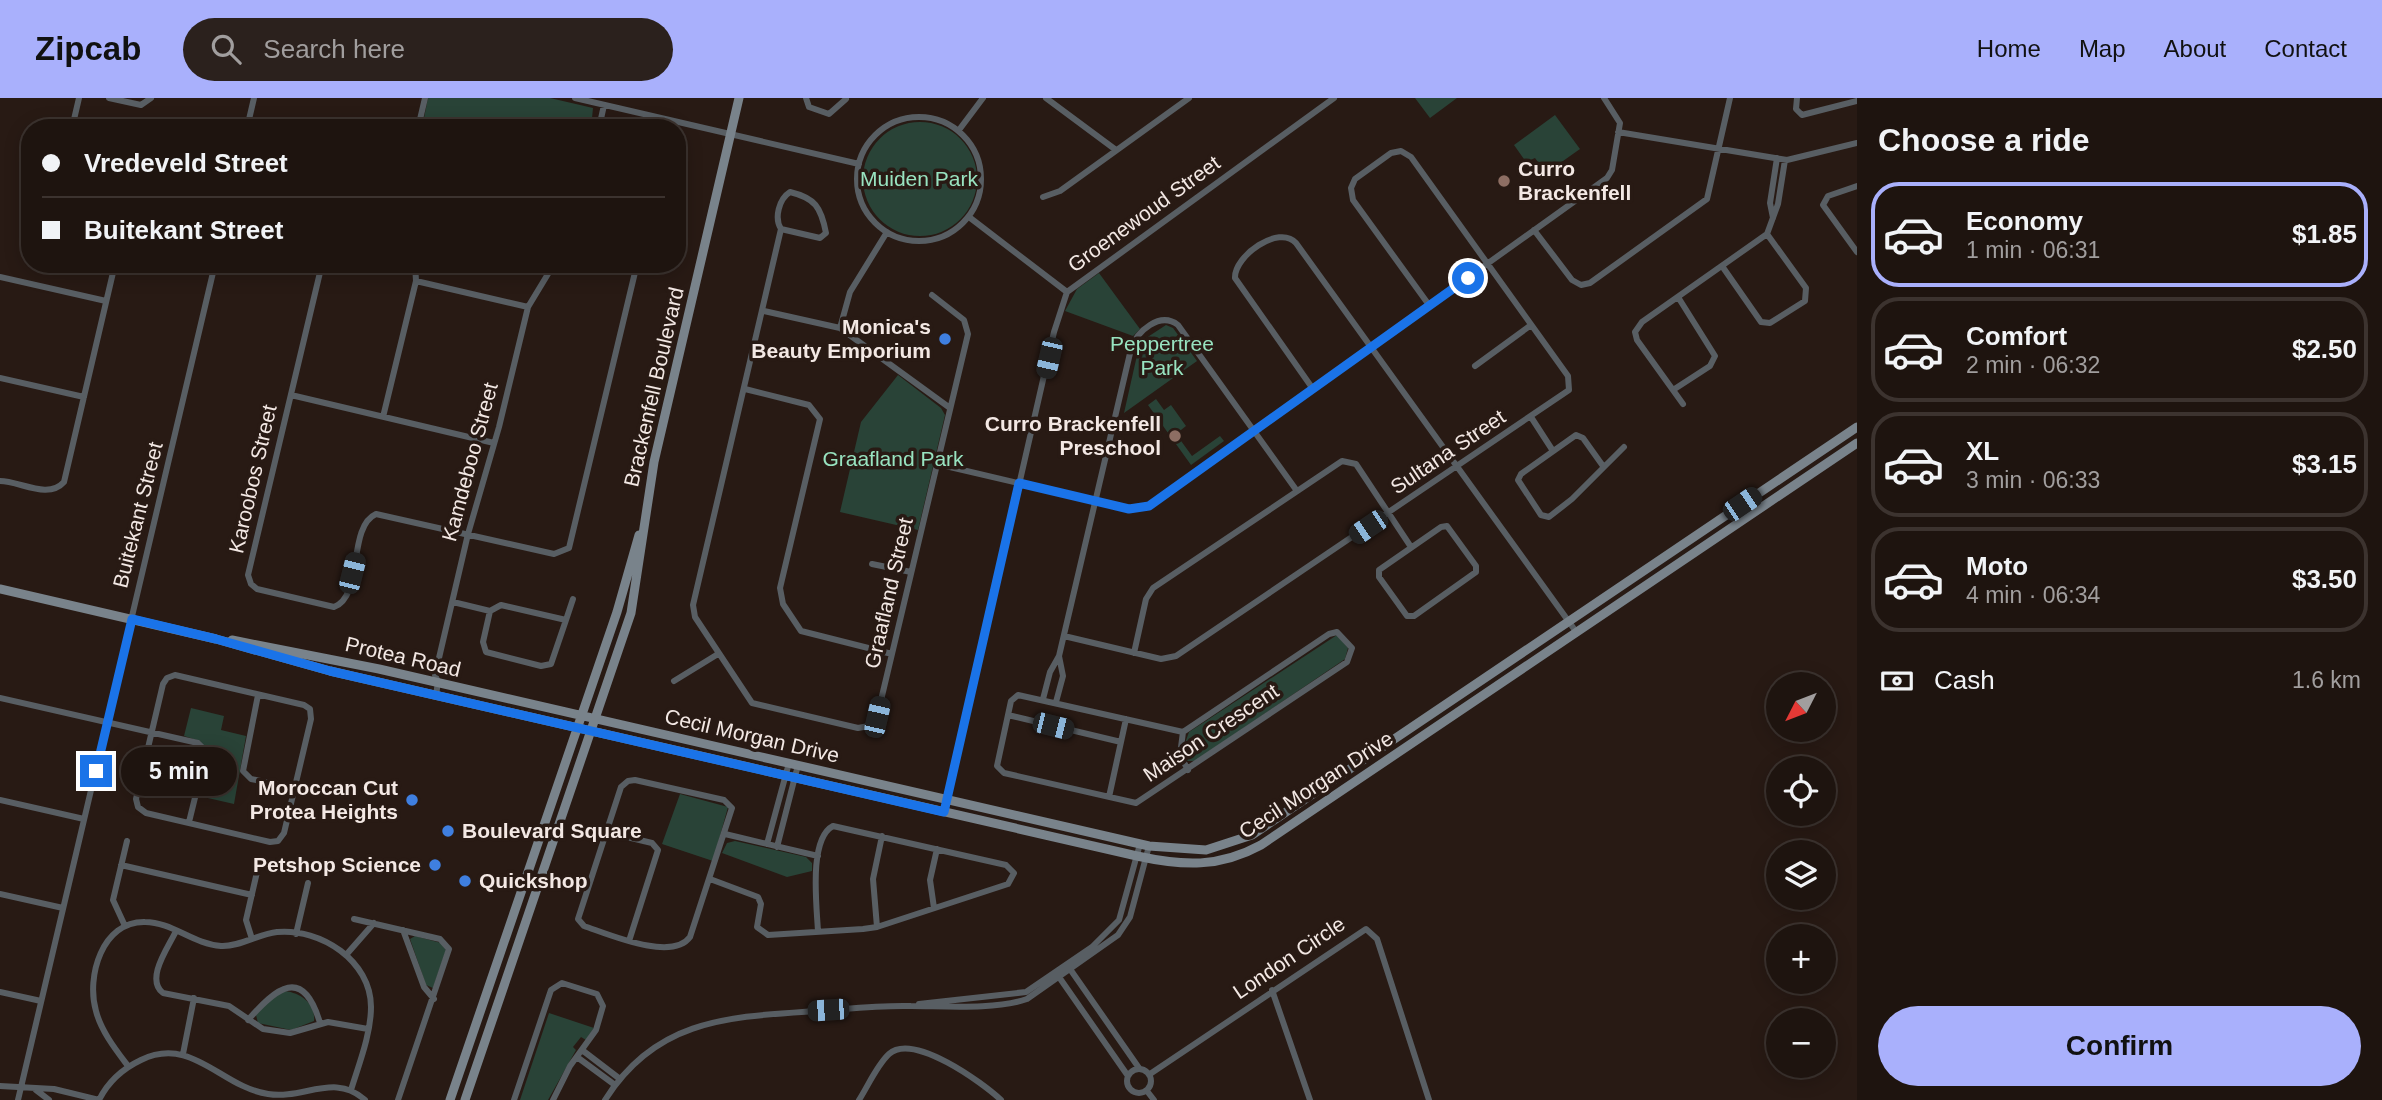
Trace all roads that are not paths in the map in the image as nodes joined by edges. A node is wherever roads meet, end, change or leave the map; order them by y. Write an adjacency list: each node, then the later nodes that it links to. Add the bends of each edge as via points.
1 (79, 98): 19 (street)
2 (109, 98): 3 (street, via 141,105)
3 (151, 98)
4 (254, 98): 20 (street)
5 (425, 98): 21 (street)
6 (575, 98): 18 (street)
7 (738, 98): 27 (street, Brackenfell Boulevard)
8 (806, 98): 15 (street, via 809,107 829,114)
9 (983, 98): 25 (street)
10 (1046, 98): 30 (street)
11 (1334, 98): 51 (street, Groenewoud Street)
12 (1604, 98): 26 (street, via 1618,117)
13 (1730, 98): 29 (street)
14 (1797, 98): 17 (street, via 1796,109 1805,115)
15 (846, 99)
16 (1185, 99): 30 (street)
17 (1857, 101)
18 (604, 105): 22 (street); 23 (street)
19 (74, 119)
20 (249, 119)
21 (420, 119)
22 (600, 119)
23 (664, 119)
24 (686, 124): 27 (street)
25 (959, 130): 32 (street, via 939,119 905,118 875,135); 35 (street, via 970,142 982,172 977,203)
26 (1618, 132): 29 (street); 37 (street, via 1607,178)
27 (730, 134): 32 (street); 86 (street, Brackenfell Boulevard)
28 (1857, 143): 31 (street)
29 (1719, 147): 31 (street); 37 (street, via 1707,199 1590,283 1572,280)
30 (1116, 150): 34 (street, via 1060,191)
31 (1781, 159): 39 (street)
32 (859, 164): 38 (street, via 859,195 865,209)
33 (1857, 186): 40 (street, via 1828,196 1823,205)
34 (1043, 197)
35 (969, 217): 38 (street, via 937,239 911,241); 51 (street)
36 (781, 229): 36 (street, Graafland Street, via 820,238 827,233 815,202 790,192 783,198 777,218); 57 (street, Graafland Street)
37 (1534, 230): 41 (street)
38 (887, 232): 59 (street, via 847,298)
39 (1767, 234): 42 (street); 42 (street, via 1806,288 1805,301 1770,323 1761,323)
40 (1857, 252)
41 (1488, 264): 55 (street); 55 (street, Sultana Street, via 1411,156 1401,151 1382,160 1355,179 1353,200); 58 (street, Sultana Street)
42 (1722, 266): 53 (street)
43 (113, 273): 54 (street)
44 (213, 273): 95 (street, Buitekant Street)
45 (320, 273): 66 (street, Karoobos Street)
46 (416, 273): 50 (street)
47 (549, 273): 56 (street, Kamdeboo Street)
48 (635, 273): 87 (street, via 571,545 554,554)
49 (0, 276): 54 (street)
50 (416, 281): 56 (street); 70 (street)
51 (1067, 292): 82 (street, Groenewoud Street)
52 (932, 295): 69 (street, Graafland Street, via 962,318 968,330)
53 (1678, 297): 65 (street, via 1715,356 1710,366); 65 (street, via 1634,332)
54 (106, 301): 67 (street)
55 (1429, 305): 60 (street)
56 (528, 307): 74 (street, Kamdeboo Street)
57 (764, 310): 59 (street); 63 (street, Graafland Street)
58 (1531, 325): 61 (street); 71 (street, Sultana Street, via 1571,383 1567,393)
59 (840, 328): 69 (street)
60 (1371, 347): 64 (street); 64 (street, via 1293,240 1273,237 1240,261 1235,278); 80 (street)
61 (1475, 366)
62 (0, 378): 67 (street)
63 (745, 389): 102 (street, Graafland Street, via 693,605 695,617); 103 (street, via 809,405 820,419 780,588 783,604 805,633)
64 (1313, 389): 73 (street)
65 (1673, 390): 68 (street)
66 (291, 395): 70 (street); 87 (street, Karoobos Street, via 248,575 253,587 329,607 340,604 346,597 366,522 376,514)
67 (84, 397): 81 (street, via 61,486 48,490)
68 (1683, 404)
69 (950, 408): 78 (street, Graafland Street)
70 (383, 417): 74 (street)
71 (1531, 417): 77 (street); 80 (street, Sultana Street)
72 (1857, 427): 97 (street, Cecil Morgan Drive)
73 (1254, 431): 83 (street); 84 (street, via 1149,506 1129,509); 84 (street, via 1178,325 1161,320 1132,345)
74 (494, 443): 87 (street, Kamdeboo Street)
75 (1857, 443): 98 (street, Cecil Morgan Drive)
76 (1624, 447): 79 (street)
77 (1553, 451): 79 (street, via 1580,435); 79 (street, via 1518,478 1545,517 1572,499)
78 (937, 464): 82 (street); 90 (street, Graafland Street)
79 (1603, 466)
80 (1457, 467): 85 (street, Sultana Street); 97 (street)
81 (0, 481)
82 (1019, 483): 84 (street); 127 (street, Groenewoud Street)
83 (1297, 491): 85 (street, via 1340,462 1350,461); 101 (street, via 1153,588 1146,599)
84 (1095, 501): 99 (street)
85 (1389, 513): 88 (street); 101 (street, Sultana Street, via 1176,656 1165,659)
86 (644, 520): 113 (street, Brackenfell Boulevard); 114 (street, Brackenfell Boulevard, via 631,613)
87 (468, 534): 93 (street, Kamdeboo Street)
88 (1411, 547): 88 (street, via 1447,526 1477,569 1474,576 1409,617 1378,572)
89 (872, 564): 90 (street)
90 (911, 572): 103 (street, Graafland Street)
91 (0, 589): 95 (street, Protea Road)
92 (573, 599): 96 (street)
93 (453, 602): 94 (street); 105 (street, Kamdeboo Street)
94 (491, 611): 96 (street, via 501,605); 96 (street, via 483,644 486,652 544,667 552,662)
95 (132, 619): 100 (street, Protea Road); 116 (street, Buitekant Street)
96 (566, 620)
97 (1567, 622): 98 (street); 139 (street, Cecil Morgan Drive, via 1252,835 1206,850)
98 (1577, 633): 143 (street, Cecil Morgan Drive, via 1250,851 1196,865)
99 (1064, 636): 101 (street, Sultana Street); 104 (street)
100 (216, 639): 105 (street, Protea Road); 107 (street, Protea Road)
101 (1134, 653)
102 (718, 654): 103 (street, Graafland Street, via 752,703 861,728 877,717); 106 (street)
103 (892, 654)
104 (1059, 656): 110 (street); 111 (street, via 1063,676)
105 (434, 679): 107 (street, Kamdeboo Street); 113 (street, Protea Road)
106 (674, 681)
107 (431, 694): 117 (street, Protea Road)
108 (258, 695): 120 (street, via 170,676 163,684); 125 (street, via 243,771 251,779); 125 (street, via 304,705 311,712)
109 (0, 698): 116 (street)
110 (1043, 699): 111 (street, Maison Crescent); 112 (street, Maison Crescent, via 1018,695 1011,701)
111 (1056, 702): 115 (street, Maison Crescent)
112 (1008, 715): 121 (street); 126 (street, Maison Crescent, via 997,761 1001,771)
113 (582, 716): 114 (street, Protea Road); 117 (street, Brackenfell Boulevard)
114 (596, 719): 118 (street, Brackenfell Boulevard); 122 (street, Cecil Morgan Drive)
115 (1126, 719): 119 (street, Maison Crescent); 121 (street)
116 (107, 723): 120 (street); 132 (street, Buitekant Street)
117 (578, 728): 118 (street, Protea Road); 191 (street, Brackenfell Boulevard)
118 (592, 730): 124 (street, Cecil Morgan Drive); 192 (street, Brackenfell Boulevard)
119 (1183, 732): 123 (street, via 1180,755); 123 (street, Maison Crescent, via 1329,634 1344,636 1352,648 1347,662)
120 (152, 733): 133 (street, via 195,742 204,749); 133 (street, via 136,803 146,813)
121 (1121, 742): 126 (street)
122 (794, 764): 124 (street); 127 (street, Cecil Morgan Drive)
123 (1188, 770): 126 (street, Maison Crescent, via 1136,803)
124 (791, 776): 129 (street); 130 (street); 131 (street, Cecil Morgan Drive)
125 (295, 788): 133 (street, via 284,833 275,842)
126 (1109, 797)
127 (947, 799): 131 (street, Groenewoud Street); 139 (street, Cecil Morgan Drive)
128 (0, 800): 132 (street)
129 (776, 809): 130 (street); 138 (street)
130 (786, 811): 140 (street)
131 (944, 812): 143 (street, Cecil Morgan Drive)
132 (84, 819): 150 (street, Buitekant Street)
133 (189, 822)
134 (606, 832): 135 (street, via 621,787 631,780 727,802 733,811); 161 (street, via 578,919 584,926); 161 (street, via 652,843 658,850)
135 (725, 834): 138 (street); 146 (street)
136 (882, 836): 141 (street); 142 (street, via 833,826 824,834); 155 (street, via 873,878)
137 (127, 841): 144 (street)
138 (767, 844): 140 (street)
139 (1145, 845): 143 (street)
140 (777, 847): 142 (street)
141 (937, 849): 151 (street, via 930,880); 151 (street, via 1009,866 1014,877 1007,884)
142 (818, 856): 158 (street)
143 (1142, 857): 163 (street, via 1126,926 1112,942)
144 (121, 865): 149 (street); 154 (street, via 113,900)
145 (257, 872): 149 (street)
146 (710, 879): 158 (street, via 758,897 757,923 762,934); 161 (street, via 687,942 648,946)
147 (308, 883): 159 (street)
148 (0, 894): 150 (street)
149 (252, 895): 160 (street, via 246,920)
150 (63, 908): 169 (street, Buitekant Street)
151 (934, 908): 155 (street)
152 (354, 919): 153 (street)
153 (374, 923): 156 (street); 162 (street)
154 (125, 926): 157 (street, via 152,922); 175 (street, via 100,953 93,994 101,1025)
155 (877, 927): 158 (street)
156 (403, 930): 168 (street, via 424,987); 168 (street, via 440,939 448,946)
157 (176, 931): 160 (street, via 206,945 229,946); 167 (street, via 155,983 165,995)
158 (818, 932)
159 (296, 934): 160 (street, via 276,932); 162 (street, via 326,942)
160 (252, 939)
161 (629, 941)
162 (346, 955): 172 (street, via 368,989)
163 (1069, 967): 164 (street); 176 (street)
164 (1058, 975): 178 (street); 179 (street, via 1017,995 741,1016 704,1023 654,1045)
165 (1272, 990): 177 (street, London Circle); 199 (street); 200 (street, London Circle, via 1364,929 1370,932 1377,939)
166 (0, 992): 169 (street)
167 (194, 999): 170 (street, via 229,1006); 174 (street)
168 (434, 999): 190 (street)
169 (41, 1001): 181 (street, Buitekant Street)
170 (248, 1020): 171 (street, via 260,1028 290,1033); 171 (street, via 270,994 286,988 304,993)
171 (320, 1023): 172 (street)
172 (368, 1029): 183 (street)
173 (579, 1053): 179 (street); 193 (street, via 596,1030 602,1001 597,994 559,983 551,990); 194 (street)
174 (183, 1054): 175 (street, via 157,1054); 183 (street, via 212,1066 237,1085 268,1094 288,1095 323,1086)
175 (128, 1066): 188 (street)
176 (1139, 1068): 177 (street); 178 (street)
177 (1150, 1074): 184 (street)
178 (1128, 1076): 184 (street, via 1130,1089)
179 (617, 1082): 195 (street)
180 (0, 1086): 181 (street)
181 (21, 1087): 182 (street); 186 (street, Buitekant Street)
182 (36, 1090): 185 (street, via 54,1089); 187 (street)
183 (351, 1090): 189 (street)
184 (1147, 1091): 198 (street)
185 (71, 1097): 188 (street)
186 (18, 1100)
187 (49, 1100)
188 (99, 1100)
189 (365, 1100)
190 (398, 1100)
191 (450, 1100)
192 (465, 1100)
193 (514, 1100)
194 (553, 1100)
195 (605, 1100)
196 (859, 1100): 197 (street, via 889,1054 899,1049 942,1060 972,1076)
197 (1001, 1100)
198 (1153, 1100)
199 (1310, 1100)
200 (1429, 1100)

